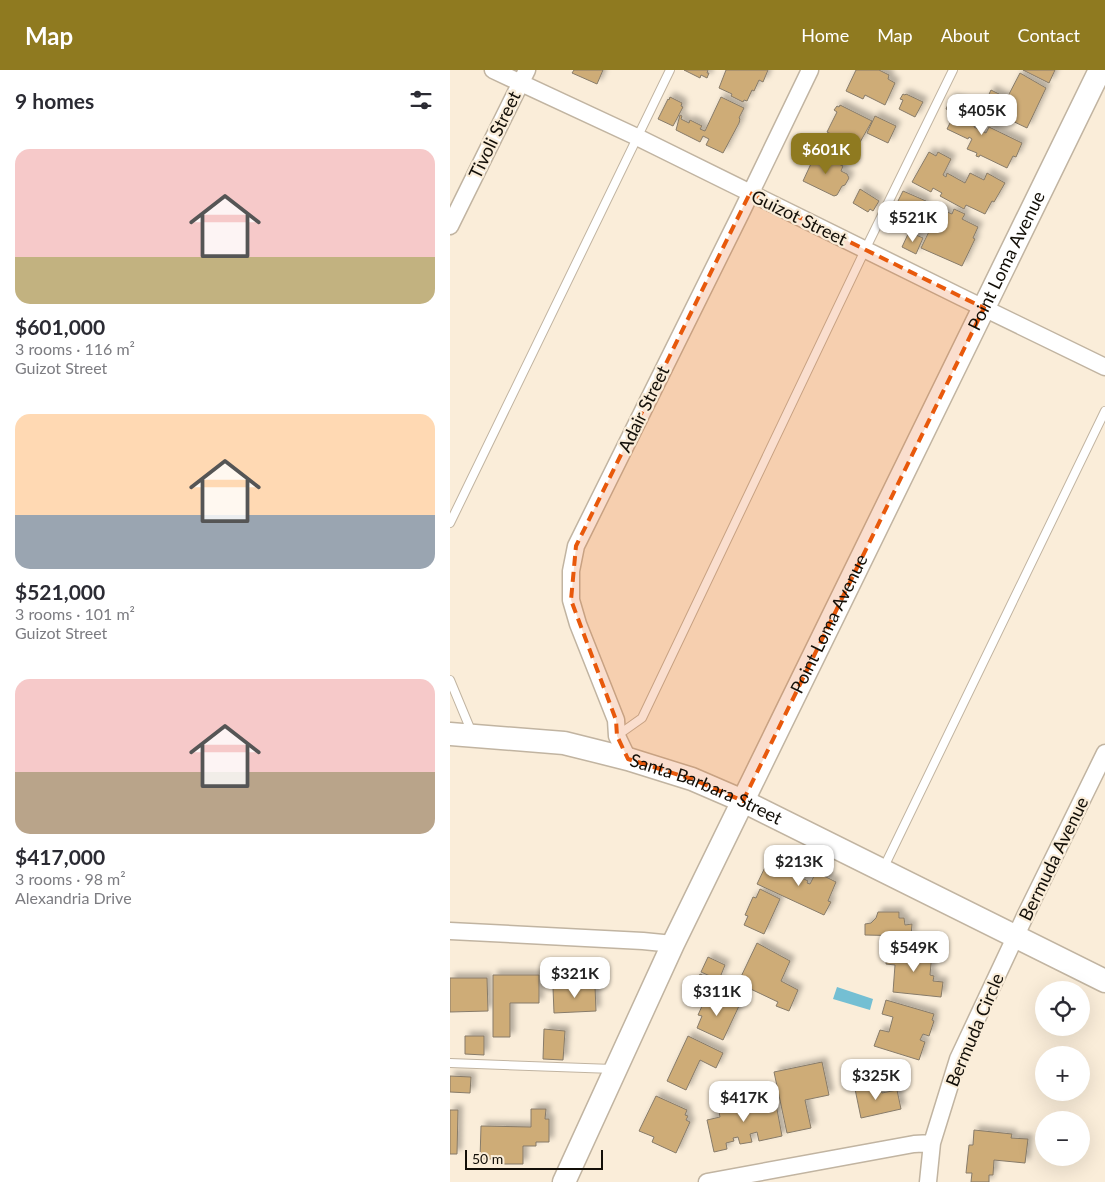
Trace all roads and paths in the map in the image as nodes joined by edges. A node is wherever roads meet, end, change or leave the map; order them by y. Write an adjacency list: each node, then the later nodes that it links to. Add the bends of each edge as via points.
1 (493, 70): 6 (street, Guizot Street)
2 (670, 70): 7 (lane)
3 (810, 70): 8 (street, Adair Street)
4 (953, 70): 10 (lane)
5 (1100, 70): 11 (main road, Point Loma Avenue)
6 (523, 76): 7 (street, Guizot Street); 9 (street, Tivoli Street)
7 (637, 137): 8 (street, Guizot Street); 14 (lane)
8 (750, 193): 10 (street, Guizot Street); 18 (street, Adair Street, via 576,546 571,571 571,600 616,720)
9 (450, 226)
10 (865, 250): 11 (street, Guizot Street); 18 (lane, via 642,718)
11 (984, 308): 12 (street, Guizot Street); 21 (main road, Point Loma Avenue)
12 (1105, 367)
13 (1105, 411): 22 (lane)
14 (450, 523)
15 (450, 680): 17 (lane)
16 (450, 734): 17 (main road, Santa Barbara Street)
17 (473, 735): 20 (main road, Santa Barbara Street, via 564,743)
18 (616, 736): 20 (street, Adair Street)
19 (1105, 753): 24 (street, Bermuda Avenue)
20 (628, 759): 21 (main road, Santa Barbara Street, via 692,779)
21 (743, 801): 22 (main road, Santa Barbara Street); 25 (main road, Point Loma Avenue)
22 (882, 871): 24 (main road, Santa Barbara Street)
23 (450, 931): 25 (street)
24 (1016, 938): 26 (main road, Santa Barbara Street); 29 (street, Bermuda Circle, via 958,1059)
25 (673, 944): 28 (main road, Point Loma Avenue)
26 (1105, 981)
27 (450, 1064): 28 (lane)
28 (616, 1069): 30 (main road, Point Loma Avenue)
29 (932, 1143): 31 (street); 32 (street, Bermuda Circle)
30 (564, 1182)
31 (707, 1182)
32 (928, 1182)

